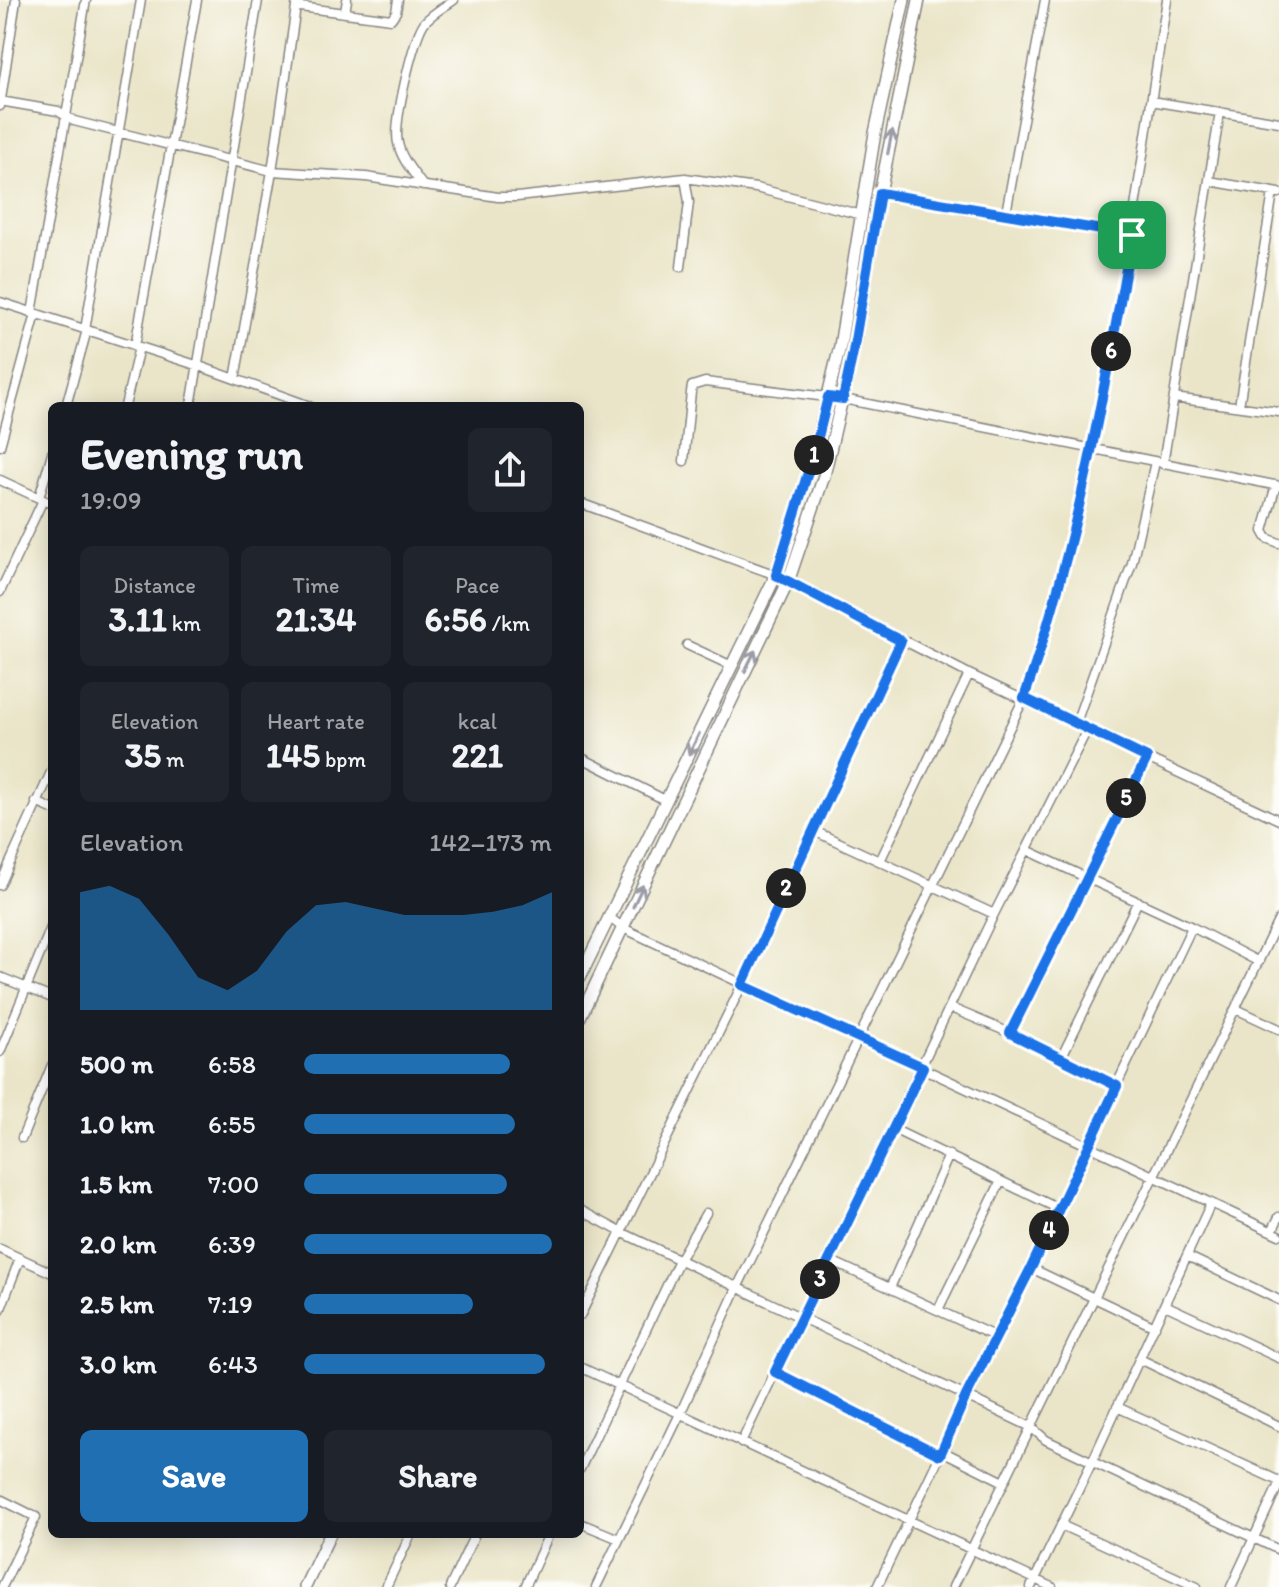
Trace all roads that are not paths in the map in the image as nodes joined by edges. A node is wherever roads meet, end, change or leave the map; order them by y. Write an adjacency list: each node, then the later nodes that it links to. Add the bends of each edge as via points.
1 (16, 0): 16 (street)
2 (86, 0): 18 (street)
3 (141, 0): 20 (street)
4 (197, 0): 21 (street)
5 (258, 0): 22 (street)
6 (347, 0): 14 (street)
7 (398, 0): 14 (street, via 391,19)
8 (454, 0): 26 (street, via 425,22 406,77 396,130 401,153)
9 (904, 0): 30 (main road)
10 (919, 0): 28 (main road, one-way to 10)
11 (1045, 0): 29 (street)
12 (1167, 0): 15 (street)
13 (297, 1): 14 (street, via 300,7); 23 (street)
14 (345, 12)
15 (1151, 101): 17 (street); 31 (street)
16 (0, 103): 18 (street)
17 (1220, 112): 19 (street); 25 (street)
18 (66, 116): 20 (street); 34 (street)
19 (1279, 122)
20 (118, 133): 21 (street); 35 (street)
21 (172, 146): 22 (street); 36 (street)
22 (233, 159): 23 (street); 37 (street)
23 (272, 171): 26 (street); 38 (street)
24 (685, 178): 26 (street, via 517,197); 30 (street, via 756,188); 32 (street, via 689,202)
25 (1209, 181): 27 (street); 40 (street)
26 (423, 186)
27 (1276, 192): 46 (street)
28 (880, 193): 29 (street); 41 (main road)
29 (1006, 213): 31 (street)
30 (862, 215): 39 (main road)
31 (1132, 235): 49 (street)
32 (681, 267)
33 (0, 302): 34 (street)
34 (34, 314): 35 (street); 48 (street)
35 (86, 330): 36 (street); 42 (street)
36 (137, 346): 37 (street); 43 (street)
37 (199, 366): 38 (street); 44 (street)
38 (235, 379): 45 (street)
39 (828, 397): 41 (street); 50 (street, via 698,383 692,386); 58 (main road)
40 (1174, 398): 46 (street); 51 (street)
41 (843, 399): 49 (street); 59 (main road)
42 (67, 402)
43 (126, 402)
44 (192, 402)
45 (299, 402)
46 (1239, 406): 47 (street)
47 (1279, 412)
48 (0, 446)
49 (1093, 450): 51 (street); 65 (street, via 1050,625)
50 (684, 461)
51 (1159, 463): 54 (street); 66 (street, via 1132,563)
52 (0, 480): 55 (street)
53 (48, 480): 55 (street)
54 (1278, 486): 57 (street, via 1263,531)
55 (45, 501): 60 (street)
56 (584, 504): 58 (street)
57 (1279, 543)
58 (776, 575): 59 (street); 63 (main road)
59 (788, 582): 61 (street); 88 (main road, one-way to 59)
60 (0, 592)
61 (901, 641): 64 (street); 75 (street)
62 (687, 645): 63 (street)
63 (732, 666): 71 (main road, one-way to 71)
64 (969, 674): 65 (street); 79 (street)
65 (1024, 698): 66 (street); 82 (street)
66 (1076, 723): 67 (street)
67 (1087, 730): 68 (street); 76 (street)
68 (1147, 758): 74 (street); 80 (street)
69 (584, 759): 71 (street)
70 (48, 778): 72 (street)
71 (667, 801): 85 (main road)
72 (36, 802): 73 (street); 78 (street)
73 (48, 807)
74 (1279, 820)
75 (812, 830): 79 (street); 93 (street)
76 (1027, 850): 80 (street); 84 (street)
77 (0, 856): 78 (street)
78 (10, 861): 81 (street)
79 (880, 861): 82 (street)
80 (1087, 876): 83 (street); 100 (street)
81 (0, 885)
82 (933, 886): 84 (street); 101 (street)
83 (1138, 901): 87 (street); 103 (street)
84 (994, 914): 96 (street)
85 (609, 917): 88 (street); 91 (main road)
86 (1279, 919): 90 (street)
87 (1192, 927): 90 (street); 106 (street)
88 (623, 928): 93 (street); 97 (main road)
89 (48, 935): 94 (street)
90 (1259, 962): 98 (street)
91 (584, 969)
92 (0, 977): 94 (street)
93 (742, 985): 101 (street); 118 (street)
94 (26, 987): 95 (street); 102 (street)
95 (48, 996)
96 (951, 1008): 100 (street); 104 (street)
97 (584, 1009)
98 (1236, 1009): 99 (street); 111 (street)
99 (1279, 1029)
100 (1010, 1033): 103 (street)
101 (860, 1037): 104 (street); 127 (street)
102 (0, 1052)
103 (1061, 1058): 106 (street)
104 (923, 1067): 107 (street); 109 (street)
105 (48, 1075): 108 (street)
106 (1117, 1086): 109 (street)
107 (893, 1129): 110 (street); 124 (street)
108 (22, 1138)
109 (1089, 1146): 111 (street); 114 (street)
110 (949, 1155): 112 (street); 128 (street)
111 (1155, 1178): 113 (street); 129 (street)
112 (1001, 1181): 114 (street); 133 (street)
113 (1211, 1203): 119 (street); 121 (street)
114 (1059, 1209): 125 (street)
115 (584, 1212): 118 (street)
116 (706, 1213): 123 (street)
117 (1279, 1217): 119 (street)
118 (621, 1232): 123 (street); 132 (street)
119 (1276, 1233)
120 (0, 1249): 122 (street)
121 (1187, 1256): 130 (street); 131 (street)
122 (20, 1258): 126 (street); 134 (street)
123 (679, 1260): 127 (street); 142 (street)
124 (829, 1260): 128 (street); 135 (street)
125 (1031, 1268): 129 (street); 137 (street)
126 (48, 1271)
127 (737, 1288): 135 (street); 145 (street)
128 (890, 1288): 133 (street)
129 (1094, 1296): 136 (street); 147 (street)
130 (1279, 1300)
131 (1165, 1305): 136 (street); 138 (street)
132 (584, 1308)
133 (938, 1310): 137 (street)
134 (0, 1311)
135 (801, 1318): 141 (street); 143 (street)
136 (1155, 1327): 139 (street)
137 (996, 1337): 143 (street)
138 (1279, 1358)
139 (1140, 1359): 144 (street); 146 (street)
140 (584, 1369): 142 (street)
141 (775, 1372): 148 (street); 149 (street)
142 (620, 1386): 145 (street); 150 (street)
143 (966, 1396): 147 (street); 149 (street)
144 (1117, 1407): 151 (street); 153 (street)
145 (680, 1414): 148 (street); 163 (street)
146 (1279, 1426)
147 (1031, 1427): 151 (street); 152 (street)
148 (741, 1443): 155 (street)
149 (941, 1453): 152 (street); 155 (street)
150 (584, 1461)
151 (1092, 1462): 157 (street); 162 (street)
152 (1004, 1482): 164 (street)
153 (1279, 1482): 162 (street)
154 (0, 1499): 167 (street, via 36,1517)
155 (909, 1521): 164 (street); 173 (street)
156 (584, 1525): 163 (street)
157 (1061, 1525): 166 (street); 176 (street)
158 (328, 1538): 168 (main road)
159 (409, 1538): 169 (street)
160 (473, 1538): 170 (street)
161 (547, 1538): 171 (street)
162 (1253, 1538): 165 (street); 177 (street)
163 (619, 1539): 172 (street)
164 (971, 1549): 166 (street); 174 (street)
165 (1279, 1550)
166 (1033, 1583): 175 (street)
167 (2, 1587)
168 (305, 1587)
169 (386, 1587)
170 (450, 1587)
171 (525, 1587)
172 (596, 1587)
173 (877, 1587)
174 (953, 1587)
175 (1052, 1587)
176 (1197, 1587)
177 (1231, 1587)

